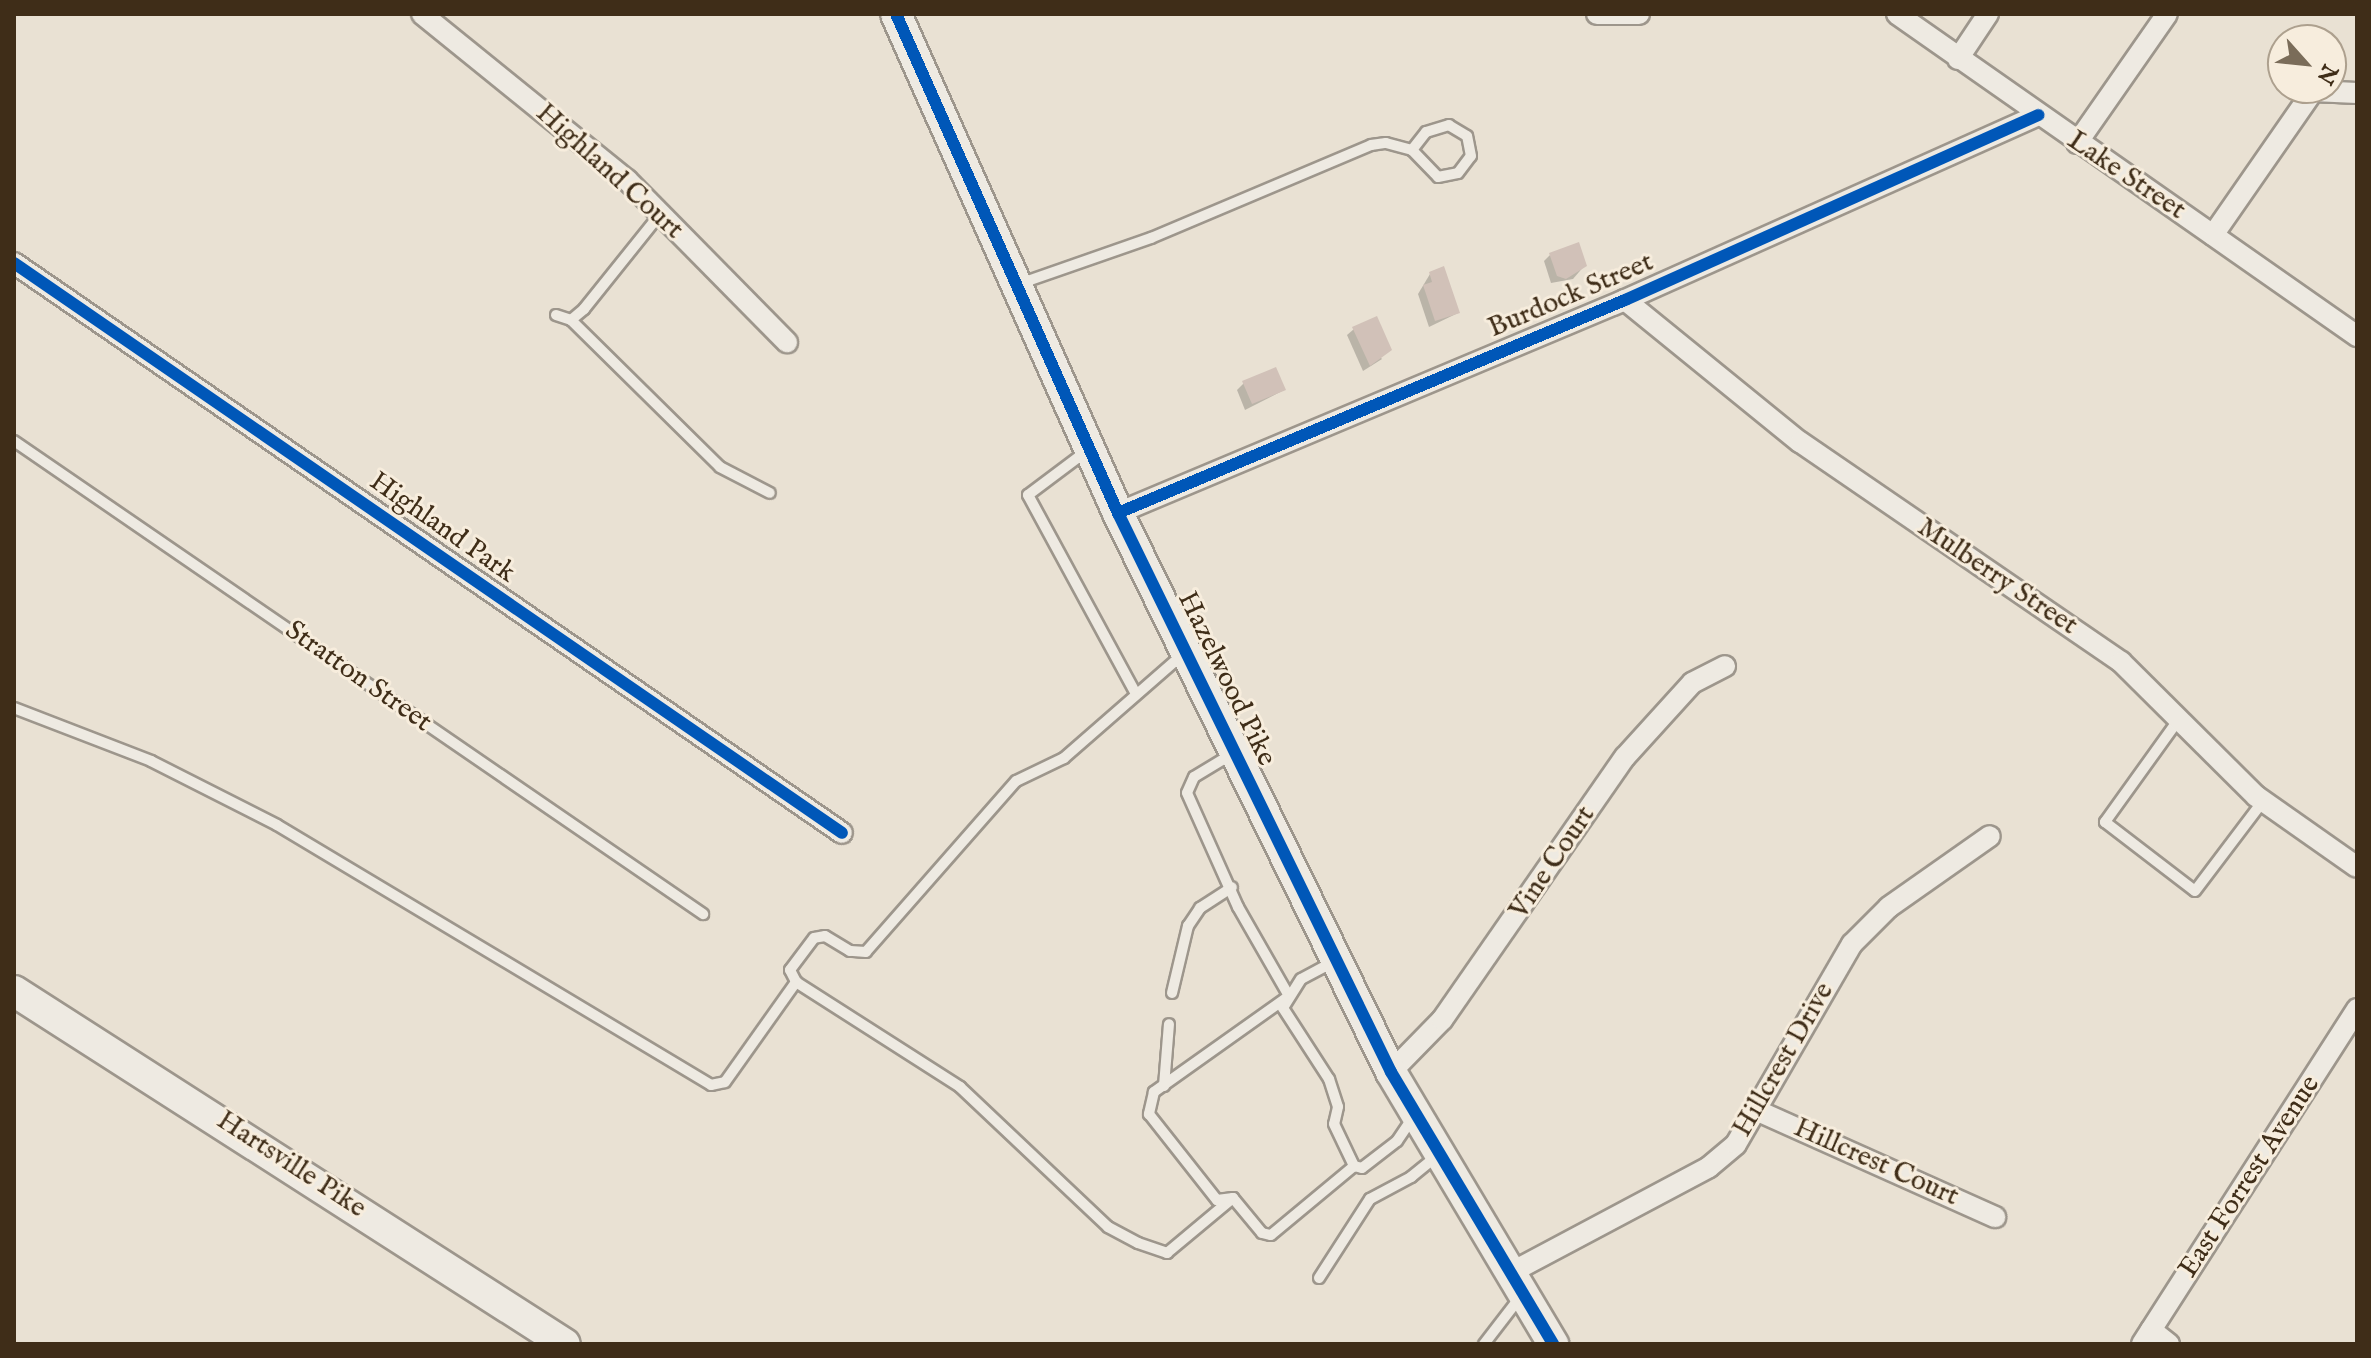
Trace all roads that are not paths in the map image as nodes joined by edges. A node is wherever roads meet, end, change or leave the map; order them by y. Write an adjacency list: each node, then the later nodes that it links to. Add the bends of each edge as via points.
1 (422, 14): 13 (street, Highland Court, via 627,180)
2 (896, 14): 16 (street, Hazelwood Pike)
3 (1597, 14): 4 (street)
4 (1639, 14)
5 (1897, 14): 8 (street, Lake Street)
6 (1988, 14): 8 (street)
7 (2167, 14): 11 (street)
8 (1958, 59): 10 (street, Lake Street)
9 (2357, 93): 14 (street, via 2313,91)
10 (2038, 115): 11 (street, Lake Street); 17 (street, Burdock Street)
11 (2077, 143): 14 (street, Lake Street)
12 (1412, 150): 12 (lane, via 1438,177 1458,173 1471,156 1467,136 1449,125 1426,132); 16 (lane, via 1371,145 1151,238)
13 (660, 214): 19 (lane); 21 (street, Highland Court)
14 (2213, 235): 20 (street, Lake Street)
15 (14, 263): 33 (street, Highland Park)
16 (1017, 284): 23 (street, Hazelwood Pike)
17 (1625, 300): 25 (street, Burdock Street); 30 (street, Mulberry Street, via 1800,442 2121,662)
18 (556, 315): 19 (lane)
19 (571, 320): 24 (lane, via 720,467)
20 (2357, 336)
21 (787, 342)
22 (14, 441): 37 (lane, Stratton Street)
23 (1090, 448): 25 (street, Hazelwood Pike); 28 (lane, via 1028,495)
24 (770, 493)
25 (1118, 513): 26 (street, Hazelwood Pike)
26 (1186, 652): 28 (lane); 31 (street, Hazelwood Pike)
27 (1725, 666): 45 (street, Vine Court, via 1692,683 1625,757 1442,1020)
28 (1135, 692): 39 (lane, via 1064,758 1016,781 866,952 850,951 825,936 814,938 790,970)
29 (14, 708): 39 (lane, via 151,761 265,818 711,1085 725,1082)
30 (2179, 719): 32 (street, Mulberry Street); 32 (lane, via 2105,822 2195,891)
31 (1236, 752): 36 (lane, via 1194,777 1187,793); 38 (street, Hazelwood Pike)
32 (2263, 801): 35 (street, Mulberry Street)
33 (842, 833)
34 (1990, 836): 47 (street, Hillcrest Drive, via 1889,907 1852,944 1786,1052)
35 (2357, 867)
36 (1232, 887): 41 (lane, via 1200,908 1188,926); 42 (lane)
37 (703, 914)
38 (1337, 960): 42 (lane, via 1301,979); 45 (street, Hazelwood Pike)
39 (796, 982): 51 (lane, via 960,1087 1108,1227 1138,1243 1167,1253)
40 (14, 991): 56 (street, Hartsville Pike)
41 (1172, 993)
42 (1289, 996): 46 (lane); 50 (lane, via 1283,1008 1329,1079 1338,1107 1334,1124)
43 (2357, 1009): 55 (street, East Forrest Avenue)
44 (1169, 1024): 46 (lane)
45 (1391, 1072): 48 (street, Hazelwood Pike)
46 (1164, 1086): 51 (lane, via 1154,1092 1149,1114 1217,1200)
47 (1758, 1111): 52 (street, Hillcrest Court); 54 (street, Hillcrest Drive, via 1736,1144 1709,1167)
48 (1414, 1116): 49 (street, Hazelwood Pike); 50 (lane, via 1397,1141 1362,1168)
49 (1438, 1154): 53 (lane, via 1411,1177 1370,1199); 54 (street, Hazelwood Pike)
50 (1354, 1166): 51 (lane, via 1271,1235 1262,1233)
51 (1233, 1198)
52 (1995, 1217)
53 (1319, 1278)
54 (1516, 1284): 57 (lane); 58 (street, Hazelwood Pike)
55 (2147, 1337): 59 (street)
56 (565, 1344)
57 (1484, 1344)
58 (1553, 1344)
59 (2169, 1344)

